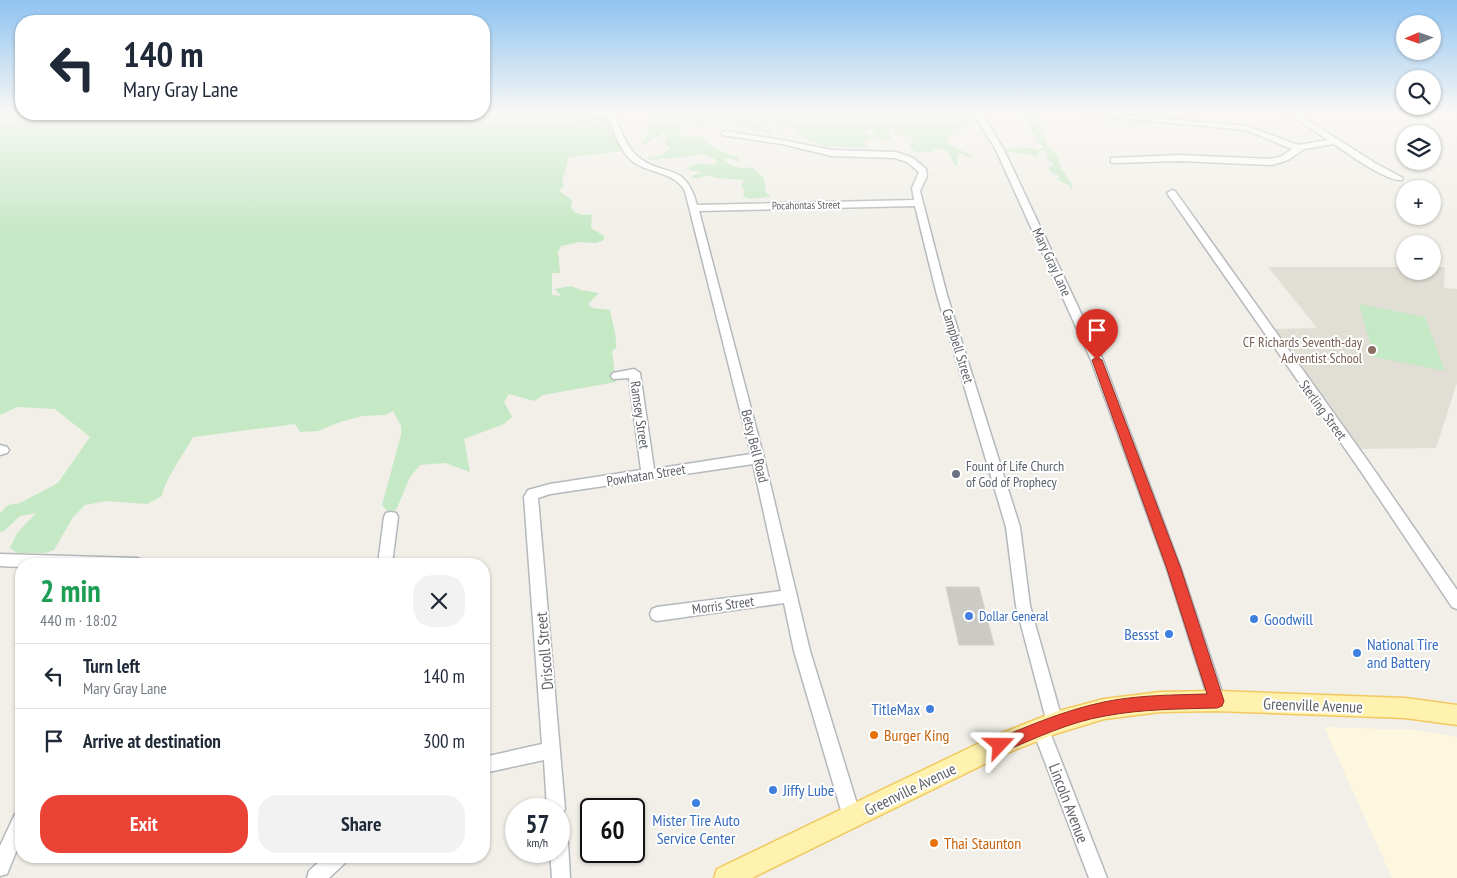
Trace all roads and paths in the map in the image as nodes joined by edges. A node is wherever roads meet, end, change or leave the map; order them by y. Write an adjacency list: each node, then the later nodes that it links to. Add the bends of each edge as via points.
1 (631, 153): 10 (street, Betsy Bell Road, via 634,158 683,181)
2 (860, 153): 9 (street, Campbell Street, via 890,154 916,163 923,171 923,178 915,188)
3 (1001, 153): 22 (street, Mary Gray Lane, via 1097,360 1174,569)
4 (1291, 153): 6 (street, via 1272,162 1179,158)
5 (1353, 153): 7 (street)
6 (1114, 160)
7 (1399, 178)
8 (1172, 193): 20 (street, Sterling Street)
9 (919, 203): 10 (street, Pocahontas Street); 24 (street, Campbell Street, via 942,295 1013,527 1022,606)
10 (694, 208): 12 (street, Betsy Bell Road)
11 (617, 376): 13 (street, Ramsey Street, via 634,373)
12 (758, 458): 13 (street, Powhatan Street); 19 (street, Betsy Bell Road)
13 (648, 474): 14 (street, Powhatan Street)
14 (534, 494): 25 (street, Driscoll Street, via 530,504)
15 (391, 517): 16 (street)
16 (386, 558)
17 (0, 560): 18 (street)
18 (15, 560)
19 (788, 596): 21 (street, Morris Street); 28 (street, Betsy Bell Road)
20 (1457, 602)
21 (658, 614)
22 (1217, 701): 23 (main road, Greenville Avenue, via 1405,708); 24 (main road, Greenville Avenue, via 1127,705)
23 (1457, 715)
24 (1048, 726): 28 (main road, Greenville Avenue, via 1000,745); 36 (street, Lincoln Avenue)
25 (552, 750): 26 (street); 27 (street, Driscoll Street)
26 (490, 764)
27 (555, 798)
28 (852, 817): 35 (main road, Greenville Avenue)
29 (15, 833): 32 (street)
30 (331, 863): 33 (street)
31 (560, 863): 34 (street)
32 (0, 866)
33 (316, 878)
34 (561, 878)
35 (726, 878)
36 (1098, 878)

